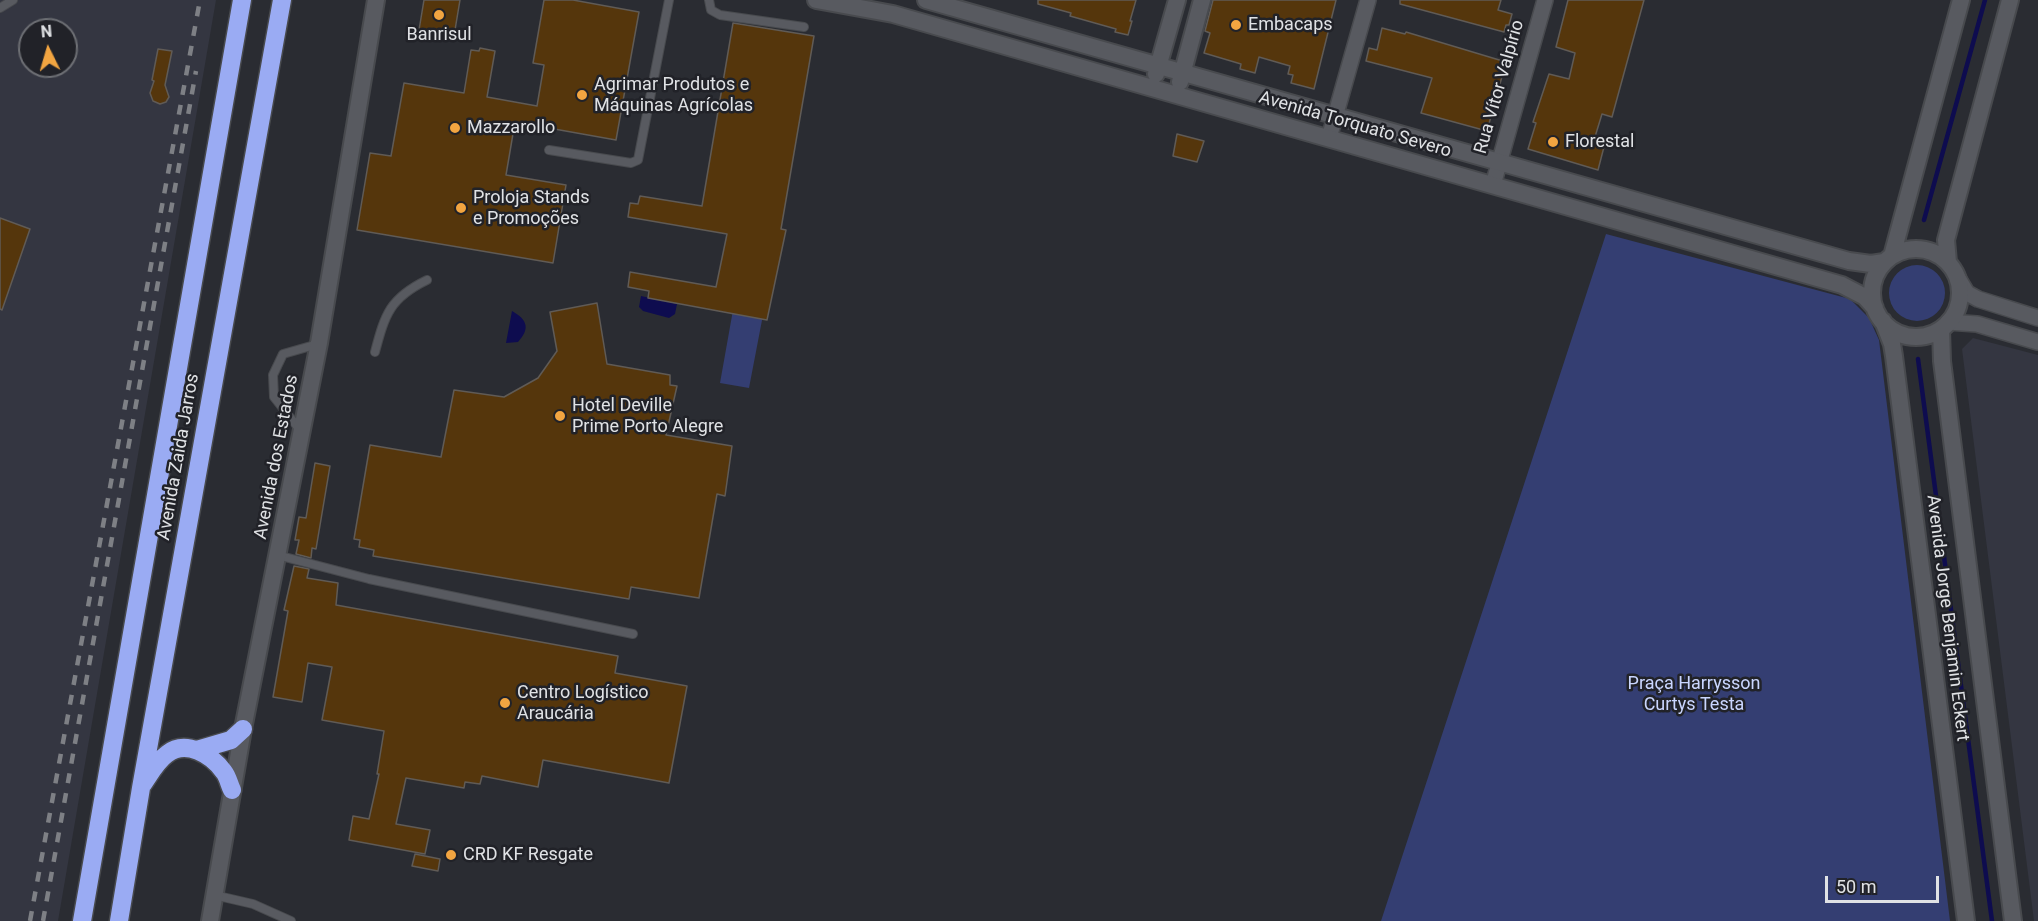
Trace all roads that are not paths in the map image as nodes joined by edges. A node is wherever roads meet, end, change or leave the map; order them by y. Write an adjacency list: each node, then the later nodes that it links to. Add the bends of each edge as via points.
1 (14, 0): 15 (lane)
2 (242, 0): 46 (highway, Avenida Zaida Jarros)
3 (282, 0): 43 (highway, Avenida Zaida Jarros)
4 (376, 0): 36 (street, Avenida dos Estados)
5 (669, 0): 25 (lane, via 638,160 631,163)
6 (709, 0): 16 (lane, via 711,10 720,15)
7 (816, 0): 18 (street, Avenida Torquato Severo, via 893,14)
8 (926, 0): 17 (street, Avenida Torquato Severo)
9 (1177, 0): 19 (street)
10 (1202, 0): 20 (street)
11 (1368, 0): 23 (street)
12 (1545, 0): 26 (street, Rua Vítor Valpírio)
13 (1961, 0): 28 (street)
14 (2010, 0): 29 (street, via 1946,240)
15 (0, 8)
16 (804, 27)
17 (1023, 28): 18 (street); 19 (street, Avenida Torquato Severo)
18 (1015, 48): 21 (street, Avenida Torquato Severo)
19 (1158, 66): 20 (street, Avenida Torquato Severo); 21 (street)
20 (1183, 73): 22 (street); 23 (street, Avenida Torquato Severo)
21 (1153, 88): 22 (street, Avenida Torquato Severo)
22 (1176, 94): 24 (street, Avenida Torquato Severo)
23 (1336, 116): 24 (street); 26 (street, Avenida Torquato Severo)
24 (1329, 138): 27 (street, Avenida Torquato Severo)
25 (549, 150)
26 (1500, 162): 27 (street, Rua Vítor Valpírio); 28 (street, Avenida Torquato Severo, via 1849,261 1871,264)
27 (1493, 185): 32 (street, Avenida Torquato Severo, via 1842,285 1865,297)
28 (1888, 259): 29 (street, via 1906,250 1921,249); 32 (street, via 1873,284 1872,296)
29 (1948, 262): 30 (street)
30 (1958, 278): 33 (street, via 1967,293 1977,299); 34 (street, via 1959,302)
31 (427, 280): 37 (lane, via 414,286 390,308)
32 (1879, 314): 34 (street, via 1892,330 1904,335 1929,334); 50 (street, Avenida Jorge Benjamin Eckert, via 1894,356)
33 (2038, 318)
34 (1944, 326): 35 (street, via 1977,324); 51 (street, Avenida Jorge Benjamin Eckert, via 1942,361)
35 (2038, 342)
36 (319, 343): 38 (street, Avenida dos Estados); 38 (lane, via 283,354 273,375 274,397)
37 (375, 352)
38 (302, 432): 39 (street, Avenida dos Estados)
39 (277, 555): 40 (lane, via 369,579); 41 (street, Avenida dos Estados)
40 (633, 634)
41 (243, 729): 42 (highway, via 231,740); 44 (street, Avenida dos Estados)
42 (197, 750): 43 (highway, via 182,748 168,753); 44 (highway, via 225,773)
43 (141, 788): 47 (highway, Avenida Zaida Jarros)
44 (232, 790): 45 (street, Avenida dos Estados)
45 (214, 895): 48 (street, Avenida dos Estados); 49 (lane, via 253,904)
46 (82, 921)
47 (119, 921)
48 (210, 921)
49 (291, 921)
50 (1966, 921)
51 (2013, 921)

